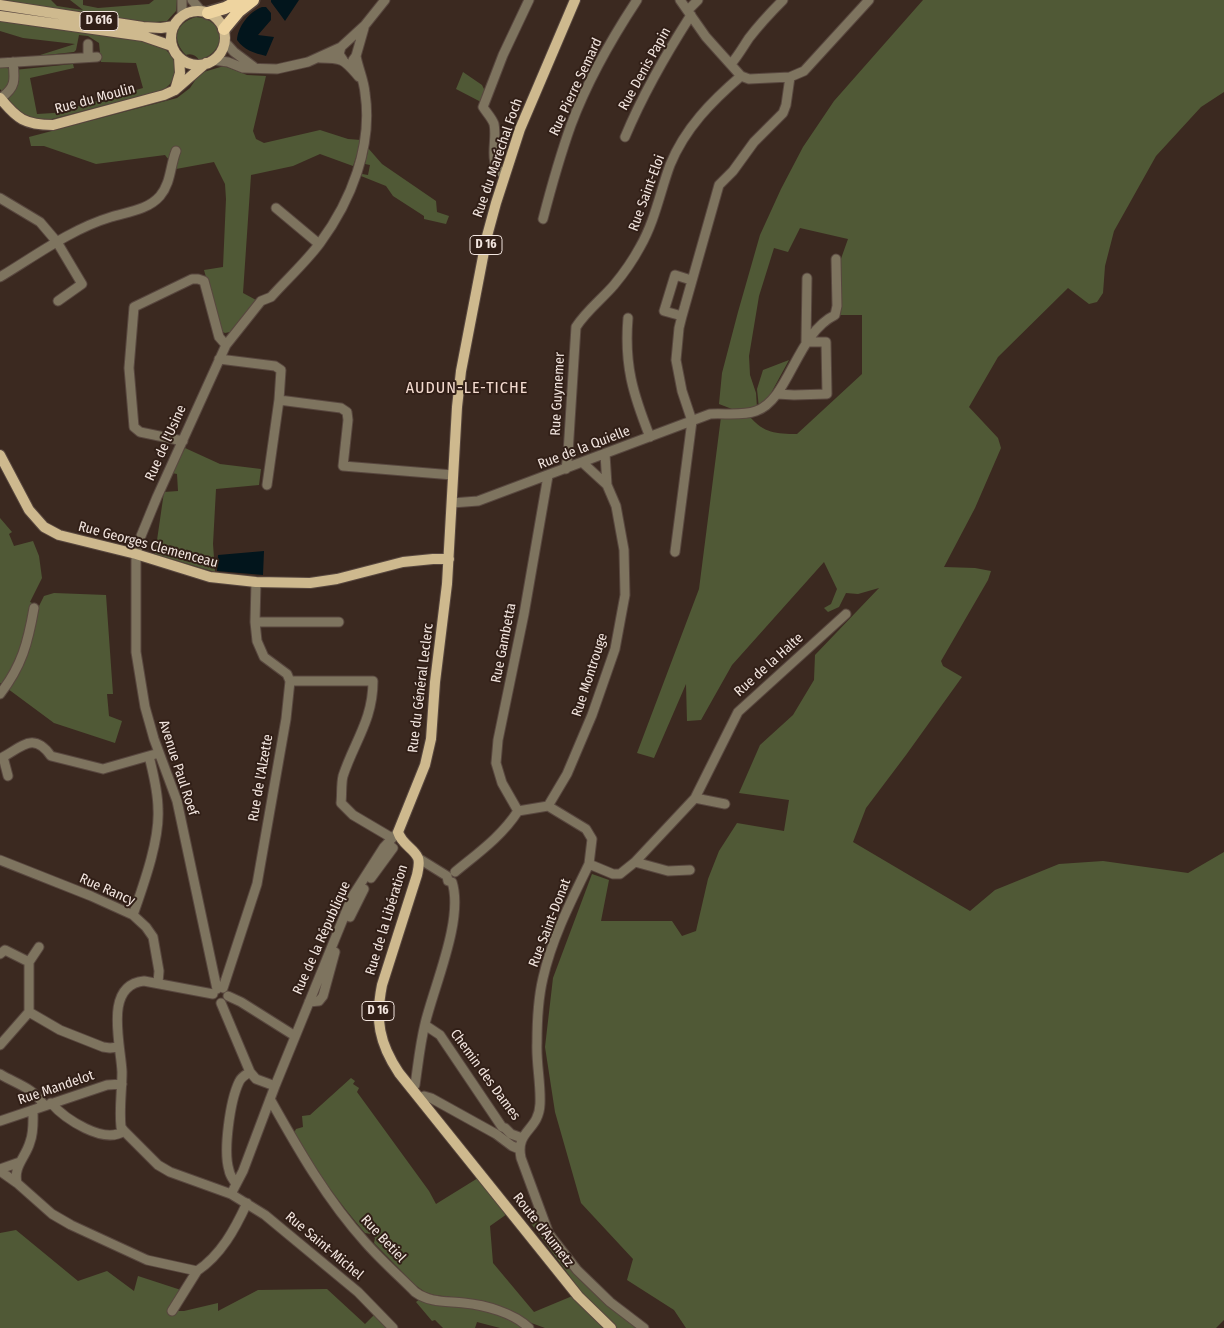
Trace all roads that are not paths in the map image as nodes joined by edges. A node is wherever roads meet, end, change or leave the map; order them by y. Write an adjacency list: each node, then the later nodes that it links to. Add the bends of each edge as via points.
1 (182, 0): 17 (street)
2 (192, 0): 14 (street)
3 (241, 0): 14 (highway, via 225,8)
4 (253, 0): 20 (highway, via 239,11)
5 (385, 0): 18 (street)
6 (529, 0): 40 (street, via 503,55 484,107 494,124 495,165 498,172)
7 (576, 0): 40 (main road, Rue du Maréchal Foch / D 16, via 538,85)
8 (637, 0): 43 (street, Rue Pierre Semard, via 599,65 572,123)
9 (680, 0): 15 (street)
10 (698, 0): 15 (street, Rue Denis Papin)
11 (783, 0): 31 (street)
12 (869, 0): 34 (street, via 804,71)
13 (0, 5): 19 (main road, D 616, via 143,27)
14 (205, 12): 17 (main road); 20 (main road, via 220,22)
15 (690, 13): 31 (street, via 706,37); 38 (street, Rue Denis Papin, via 640,102)
16 (0, 16): 22 (main road, D 616, via 143,36)
17 (182, 16): 19 (main road)
18 (365, 25): 23 (street); 24 (street)
19 (174, 26): 22 (main road)
20 (224, 36): 29 (main road, via 219,55); 32 (street, via 234,52)
21 (88, 44): 28 (street, via 93,57)
22 (172, 46): 25 (main road)
23 (342, 46): 24 (street, via 353,46); 26 (street); 27 (street, via 339,54)
24 (356, 54): 27 (street, via 350,61); 35 (street, Rue de l'Usine)
25 (179, 57): 29 (main road, via 198,65); 36 (main road, via 180,73)
26 (316, 58): 27 (street); 32 (street, via 277,69)
27 (344, 60): 35 (street)
28 (13, 62): 30 (street); 37 (street, Rue du Moulin, via 11,90)
29 (209, 62): 32 (street, via 228,62); 36 (main road, Rue du Moulin)
30 (0, 63)
31 (731, 64): 33 (street)
32 (258, 69)
33 (741, 76): 34 (street); 53 (street, Rue Saint-Eloi, via 706,108 686,135 670,164 658,208 642,245 614,285)
34 (790, 77): 49 (street, via 782,113 719,185)
35 (363, 81): 45 (street, Rue de l'Usine, via 366,118 363,150 340,213)
36 (175, 90): 37 (main road, Rue du Moulin, via 53,125 25,122 12,113)
37 (0, 98)
38 (625, 137)
39 (176, 150): 44 (street, via 170,178 159,197 141,209 81,229)
40 (505, 175): 66 (main road, Rue du Maréchal Foch / D 16, via 487,236 462,359)
41 (0, 198): 44 (street, via 40,222)
42 (276, 208): 45 (street)
43 (543, 219)
44 (57, 242): 47 (street); 50 (street, via 82,284)
45 (319, 244): 55 (street, Rue de l'Usine, via 271,297 261,301)
46 (836, 259): 54 (street, via 836,314)
47 (0, 277)
48 (807, 278): 54 (street)
49 (691, 280): 51 (street); 51 (street, via 675,275 664,311)
50 (58, 301)
51 (682, 316): 59 (street, via 676,360)
52 (628, 318): 60 (street, via 628,366 637,405)
53 (580, 322): 65 (street, Rue Guynemer, via 576,328)
54 (806, 342): 57 (street); 57 (street, via 826,342 827,394)
55 (226, 345): 56 (street, Rue de l'Usine); 61 (street, via 219,337 204,281 192,279 134,307 129,368 134,427 140,432)
56 (219, 359): 58 (street, via 275,366 281,370); 61 (street, Rue de l'Usine)
57 (777, 394): 59 (street, Rue de la Quielle, via 766,406 749,413 710,414)
58 (279, 400): 66 (street, via 341,408 347,412 343,466); 68 (street)
59 (692, 421): 60 (street, Rue de la Quielle); 72 (street)
60 (650, 437): 62 (street, Rue de la Quielle)
61 (183, 441): 73 (street, Rue de l'Usine)
62 (605, 454): 64 (street, Rue de la Quielle); 69 (street, Rue Montrouge)
63 (0, 455): 73 (main road, Rue Georges Clemenceau, via 29,510 44,527 58,536)
64 (583, 463): 65 (street, Rue de la Quielle); 69 (street, Rue Montrouge)
65 (566, 470): 67 (street, Rue de la Quielle)
66 (453, 475): 70 (main road, Rue du Maréchal Foch / D 16)
67 (548, 476): 70 (street, Rue de la Quielle, via 478,501); 92 (street, Rue Gambetta, via 496,762 502,783)
68 (267, 484)
69 (607, 485): 91 (street, Rue Montrouge, via 616,506 624,550 625,595 615,650 567,774)
70 (452, 503): 71 (main road, Rue du Maréchal Foch / D 16)
71 (450, 539): 74 (main road, Rue du Général Leclerc / D 16)
72 (675, 552)
73 (136, 554): 75 (main road, Rue Georges Clemenceau, via 210,577); 83 (street, Avenue Paul Roef, via 136,652 145,707)
74 (449, 559): 75 (main road, Rue Georges Clemenceau, via 404,562 310,584); 93 (main road, Rue du Général Leclerc / D 16, via 431,739 425,765)
75 (256, 582): 78 (street)
76 (34, 608): 81 (street, via 25,653)
77 (846, 614): 89 (street, Rue de la Halte, via 738,712)
78 (255, 622): 79 (street); 80 (street, via 257,641 264,657 287,674)
79 (339, 622)
80 (290, 681): 93 (street, via 373,682 369,717 342,778 341,803 353,815); 105 (street, Rue de l'Alzette, via 257,884)
81 (0, 694)
82 (0, 747): 85 (street)
83 (159, 753): 84 (street); 86 (street, Avenue Paul Roef)
84 (149, 756): 85 (street, via 103,769 50,756 44,746 27,743); 87 (street)
85 (3, 757): 88 (street)
86 (166, 770): 87 (street); 105 (street, Avenue Paul Roef, via 177,801)
87 (153, 775): 100 (street, via 158,811 156,830)
88 (8, 776)
89 (695, 798): 90 (street); 96 (street, Rue de la Halte)
90 (725, 804)
91 (548, 806): 92 (street); 97 (street, via 586,829 592,839)
92 (518, 811): 99 (street, via 495,840)
93 (393, 840): 94 (main road, via 400,839); 108 (street, Rue de la République, via 352,897)
94 (418, 858): 99 (street); 115 (main road, Rue de la Libération / D 16, via 417,875 378,1003 382,1040 389,1058)
95 (0, 860): 100 (street, Rue Rancy)
96 (635, 862): 97 (street, Rue de la Halte, via 620,874); 98 (street, via 668,871)
97 (589, 864): 123 (street, Rue Saint-Donat, via 564,917 543,979 537,1045 540,1104 538,1118)
98 (690, 870)
99 (451, 877): 107 (street, via 455,907)
100 (133, 915): 104 (street, Rue Rancy, via 153,937)
101 (39, 947): 103 (street)
102 (0, 954): 103 (street, via 5,950)
103 (29, 962): 106 (street)
104 (158, 983): 105 (street); 110 (street, via 144,980 129,985 119,1005)
105 (220, 994): 108 (street, via 241,1002); 111 (street, Avenue Paul Roef)
106 (29, 1012): 109 (street); 110 (street, via 60,1030 103,1047)
107 (425, 1025): 115 (street, via 415,1085); 122 (street, Chemin des Dames, via 440,1035)
108 (295, 1036): 114 (street, Rue de la République)
109 (0, 1045)
110 (118, 1047): 113 (street)
111 (250, 1072): 114 (street, via 256,1079); 129 (street, via 238,1084 228,1127 228,1169)
112 (2, 1077): 118 (street, via 34,1092)
113 (122, 1084): 118 (street, Rue Mandelot, via 107,1085); 121 (street, via 121,1121)
114 (275, 1086): 117 (street)
115 (411, 1088): 116 (main road, Rue de la Libération / D 16)
116 (420, 1098): 122 (street, via 431,1098); 124 (main road, Rue de la Libération / D 16)
117 (270, 1099): 129 (street); 135 (street, Rue Betiel, via 301,1154 341,1212 366,1243 415,1292 432,1300 465,1303 499,1312 514,1317)
118 (48, 1105): 119 (street, Rue Mandelot); 121 (street, via 80,1127 113,1135)
119 (33, 1110): 120 (street, Rue Mandelot); 126 (street, via 30,1145)
120 (0, 1121)
121 (124, 1131): 130 (street, Rue Saint-Michel, via 158,1165)
122 (500, 1131): 123 (street, Chemin des Dames, via 505,1128); 125 (street, via 512,1146)
123 (522, 1138): 125 (street)
124 (458, 1144): 136 (main road, Route d'Aumetz / D 16, via 578,1296)
125 (519, 1149): 137 (street, via 550,1234 577,1270 603,1296)
126 (20, 1162): 127 (street); 128 (street)
127 (0, 1170): 128 (street)
128 (17, 1183): 132 (street, via 52,1214 71,1225 147,1260)
129 (236, 1184): 130 (street)
130 (231, 1194): 131 (street, Rue Saint-Michel)
131 (247, 1203): 132 (street, via 237,1226 215,1257); 134 (street, Rue Saint-Michel, via 358,1292)
132 (196, 1271): 133 (street)
133 (172, 1310)
134 (393, 1328)
135 (529, 1328)
136 (611, 1328)
137 (644, 1328)

